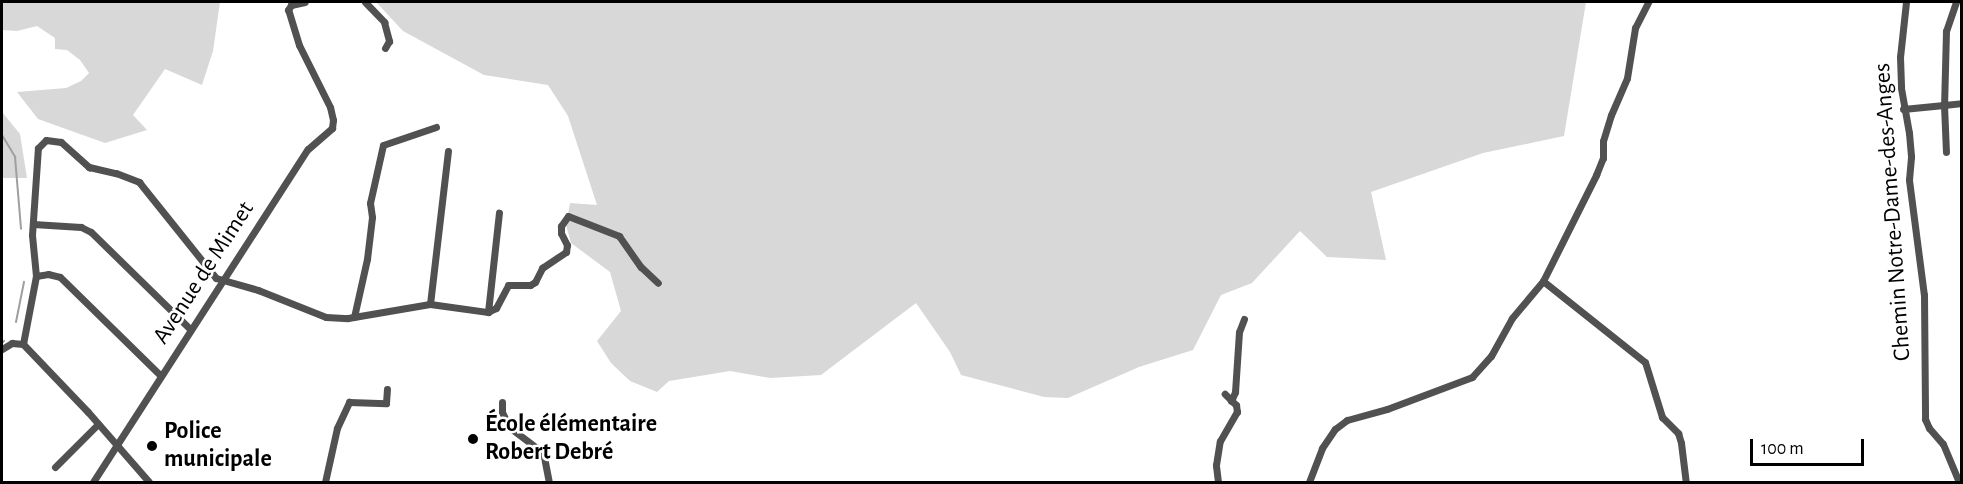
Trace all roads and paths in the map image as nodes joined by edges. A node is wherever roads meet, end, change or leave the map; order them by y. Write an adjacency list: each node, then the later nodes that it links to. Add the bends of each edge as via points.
1 (304, 2): 16 (street, Avenue de Mimet, via 291,5 288,10 298,45 330,107 332,128 308,149)
2 (365, 2): 6 (street, via 384,22 389,41)
3 (1648, 2): 17 (street, via 1635,28 1627,78 1603,141 1603,158)
4 (1906, 2): 9 (street, Chemin Notre-Dame-des-Anges, via 1900,57)
5 (1956, 2): 8 (street, via 1946,31)
6 (385, 48)
7 (1962, 103): 8 (street)
8 (1944, 105): 9 (street); 12 (street)
9 (1903, 109): 41 (street, Chemin Notre-Dame-des-Anges, via 1909,133 1909,180 1924,296 1925,419 1943,444)
10 (436, 127): 21 (street, via 383,146 370,203 367,259)
11 (448, 151): 19 (street)
12 (1946, 152)
13 (499, 213): 20 (street)
14 (33, 224): 15 (street); 16 (street, via 40,145 46,140 61,142 89,167 139,182 216,278); 23 (street, via 81,227 91,232)
15 (36, 276): 24 (street); 26 (street, via 60,277)
16 (223, 279): 21 (street, via 326,317); 23 (street, Avenue de Mimet)
17 (1543, 281): 39 (street, via 1472,377 1347,420 1322,448); 40 (street, via 1645,362 1662,417 1678,433)
18 (658, 283): 20 (street, via 619,237 568,216 561,226 566,252 542,268 530,285 508,285 496,308)
19 (430, 304): 20 (street); 21 (street)
20 (488, 312)
21 (354, 317)
22 (1245, 320): 29 (street, via 1239,332)
23 (190, 329): 26 (street, Avenue de Mimet)
24 (23, 344): 25 (street, via 12,343); 31 (street)
25 (2, 349)
26 (160, 375): 32 (street, Avenue de Mimet)
27 (387, 389): 36 (street, via 386,403 349,402 338,428)
28 (1225, 394): 29 (street)
29 (1231, 401): 38 (street, via 1237,412 1220,441)
30 (502, 402): 37 (street, via 509,427 540,450)
31 (98, 424): 32 (street); 33 (street)
32 (118, 446): 34 (street, Avenue de Mimet); 35 (street)
33 (55, 467)
34 (95, 481)
35 (149, 483)
36 (325, 483)
37 (549, 483)
38 (1218, 483)
39 (1309, 483)
40 (1686, 483)
41 (1959, 483)

